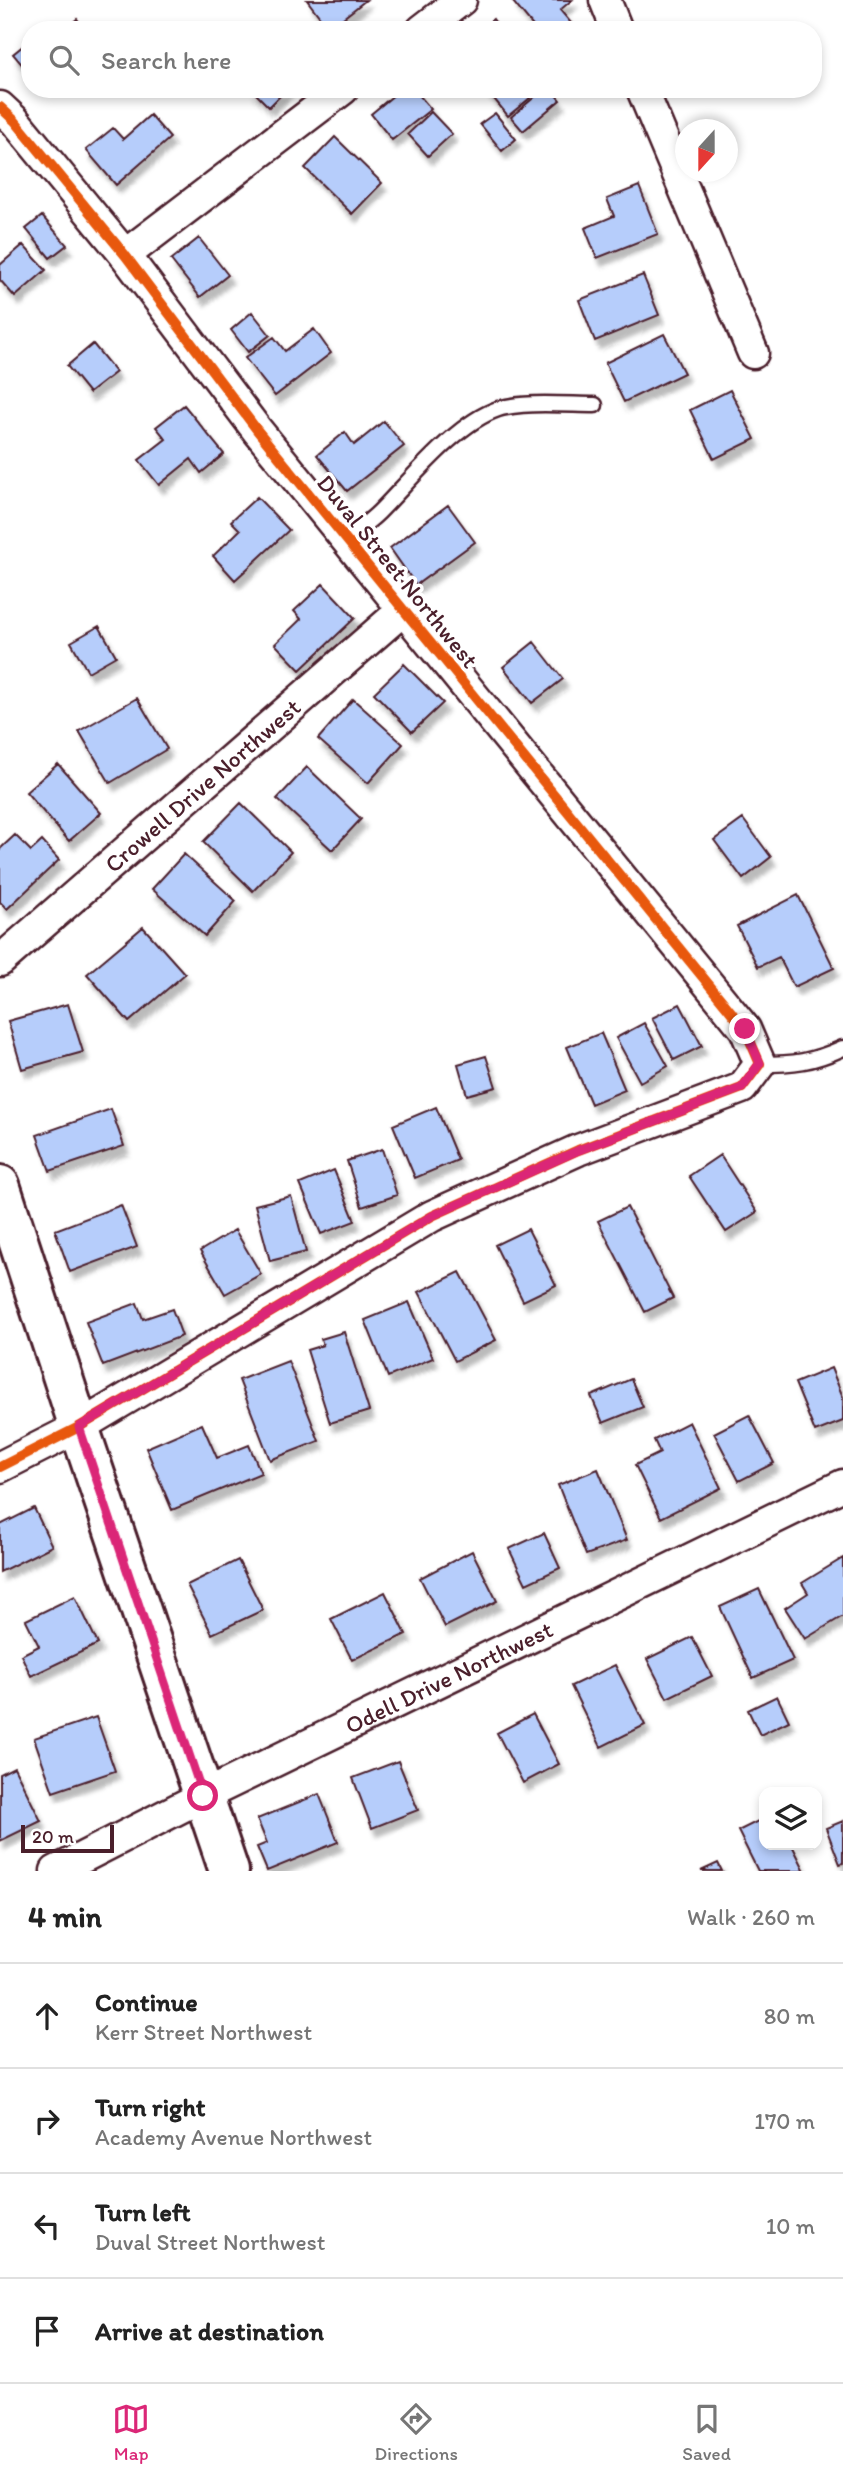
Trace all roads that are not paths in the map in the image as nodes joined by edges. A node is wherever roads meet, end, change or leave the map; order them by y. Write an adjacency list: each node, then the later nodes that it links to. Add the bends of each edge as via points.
1 (461, 0): 3 (street)
2 (605, 0): 4 (street)
3 (434, 21)
4 (613, 21)
5 (331, 98): 8 (street)
6 (646, 98): 9 (street)
7 (0, 107): 8 (street, Duval Street Northwest)
8 (125, 255): 11 (street, Duval Street Northwest)
9 (753, 353)
10 (595, 405): 11 (lane, via 498,409 445,445)
11 (346, 539): 12 (street, Duval Street Northwest)
12 (403, 610): 13 (street, Crowell Drive Northwest); 15 (street, Duval Street Northwest, via 745,1029)
13 (0, 961)
14 (843, 1048): 15 (lane, via 796,1064)
15 (760, 1063): 17 (street, via 742,1088 579,1150 432,1216)
16 (0, 1185): 17 (street)
17 (79, 1427): 18 (street); 20 (street)
18 (0, 1467)
19 (843, 1485): 20 (street, Odell Drive Northwest)
20 (203, 1796): 21 (street, Odell Drive Northwest); 22 (street)
21 (56, 1871)
22 (229, 1871)

